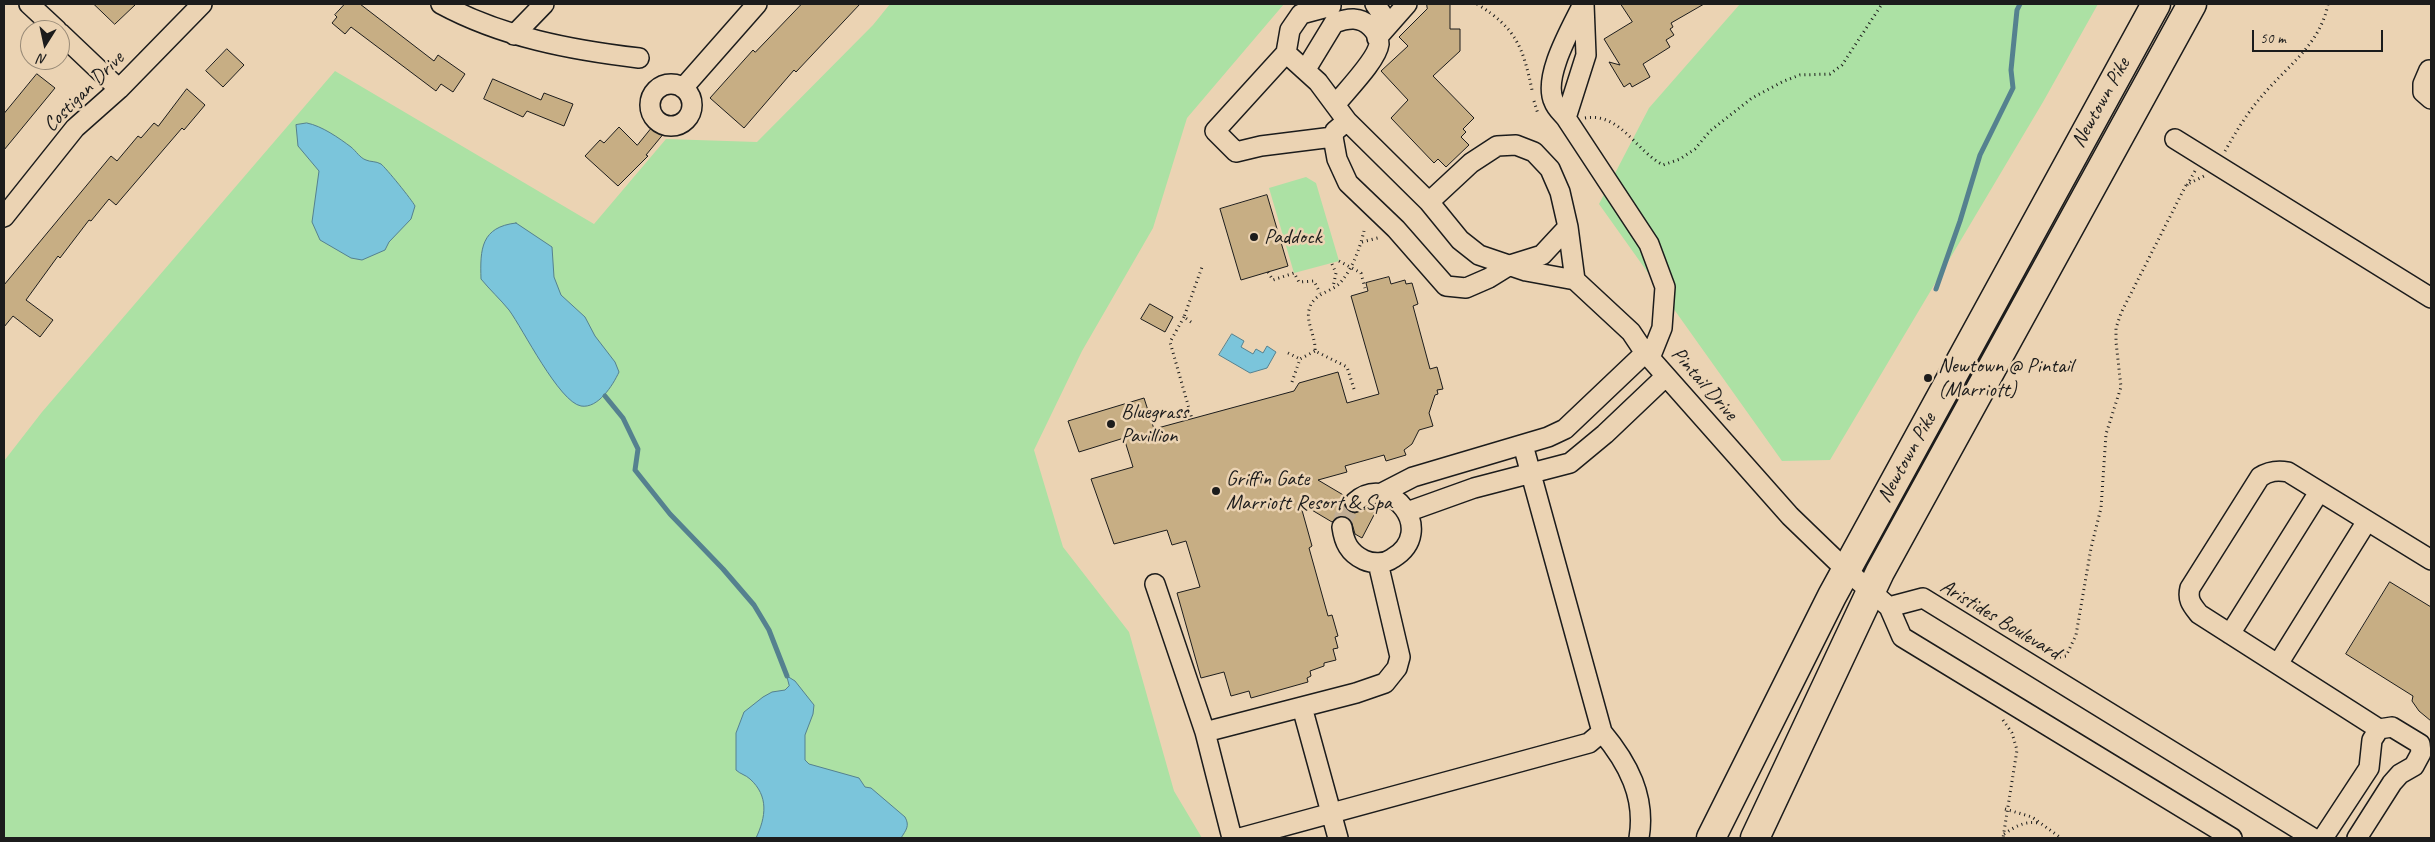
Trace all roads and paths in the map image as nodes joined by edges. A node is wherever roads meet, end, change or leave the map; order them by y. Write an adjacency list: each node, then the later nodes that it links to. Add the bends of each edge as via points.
1 (29, 4): 15 (street)
2 (202, 4): 23 (street, Costigan Drive)
3 (441, 4): 17 (street, via 467,18)
4 (544, 4): 17 (street)
5 (757, 4): 24 (street)
6 (1375, 4): 16 (street)
7 (1407, 4): 16 (street)
8 (1477, 4): 27 (path, via 1492,12 1518,42 1525,55 1535,109 1542,121)
9 (1584, 4): 27 (street, Pintail Drive, via 1586,55); 27 (street, Pintail Drive, via 1555,66 1551,88 1554,102)
10 (1882, 4): 27 (path, via 1842,65 1830,74 1800,75 1752,98 1680,159 1663,165 1650,158 1612,121 1594,116)
11 (2156, 4): 67 (highway, Newtown Pike)
12 (2192, 4): 69 (highway, Newtown Pike)
13 (2328, 4): 31 (path, via 2326,18 2316,36 2249,112)
14 (1333, 11): 16 (street, via 1365,21 1376,32); 19 (street, via 1301,14 1290,30); 21 (street)
15 (46, 20)
16 (1383, 31): 26 (street, via 1372,59)
17 (514, 35): 20 (street, via 559,46)
18 (70, 42): 23 (street)
19 (1286, 53): 21 (street); 29 (street, via 1215,131 1236,152)
20 (639, 58)
21 (1306, 69): 26 (street)
22 (2430, 70): 25 (street, via 2423,92)
23 (119, 88): 33 (street, Costigan Drive, via 75,128)
24 (683, 88)
25 (2431, 99)
26 (1335, 105): 28 (street)
27 (1566, 119): 51 (street, Pintail Drive, via 1648,244 1665,287 1662,328)
28 (1347, 121): 29 (street); 32 (street)
29 (1333, 137): 38 (street, via 1348,183 1396,229 1446,286 1466,288)
30 (2175, 139): 31 (street)
31 (2216, 164): 46 (street); 71 (path, via 2210,173 2186,186 2121,313 2116,328 2121,387 2106,434 2101,508 2076,635 2066,656 2058,659)
32 (1429, 202): 34 (street, via 1471,163 1497,146 1516,145 1534,152 1550,169 1560,192); 38 (street, via 1460,240 1479,255)
33 (4, 217)
34 (1568, 227): 38 (street, via 1542,255); 42 (street)
35 (1364, 231): 39 (path)
36 (1339, 261): 39 (path)
37 (1332, 264): 43 (path, via 1336,273)
38 (1510, 265): 42 (street)
39 (1351, 266): 43 (path, via 1340,283); 44 (path, via 1361,272)
40 (1202, 267): 47 (path)
41 (1268, 272): 45 (path, via 1273,280 1294,273 1299,282 1314,281)
42 (1575, 280): 51 (street, via 1631,332)
43 (1333, 287): 45 (path)
44 (1365, 288)
45 (1320, 293): 49 (path, via 1308,314)
46 (2431, 298)
47 (1184, 317): 48 (path); 56 (path, via 1170,342)
48 (1191, 322)
49 (1315, 351): 52 (path); 55 (path, via 1348,367)
50 (1288, 353): 52 (path)
51 (1648, 355): 53 (street, Pintail Drive); 57 (street, via 1565,428)
52 (1300, 359): 54 (path)
53 (1665, 376): 58 (street, via 1570,463); 67 (street, Pintail Drive, via 1790,516)
54 (1292, 382)
55 (1354, 389)
56 (1192, 419)
57 (1523, 445): 58 (street); 60 (street, via 1413,477)
58 (1530, 473): 62 (street, via 1474,488); 77 (street)
59 (2319, 492): 63 (street); 70 (street); 70 (street, via 2288,472 2268,472 2260,477 2190,588 2188,596 2199,614)
60 (1380, 494): 61 (street); 62 (street, via 1396,500)
61 (1355, 502)
62 (1407, 512): 66 (street, via 1411,534 1407,545 1390,561)
63 (2367, 521): 65 (street); 72 (street)
64 (1342, 527): 66 (street, via 1348,548 1366,562)
65 (2431, 560)
66 (1378, 563): 73 (street, via 1400,657 1397,668 1385,683)
67 (1846, 570): 69 (street, Pintail Drive); 87 (highway, Newtown Pike)
68 (1155, 584): 76 (street)
69 (1880, 599): 88 (highway, Newtown Pike); 90 (street, via 1902,637); 91 (street, Aristides Boulevard, via 1923,598)
70 (2230, 634): 72 (street)
71 (2049, 656)
72 (2278, 664): 75 (street)
73 (1302, 707): 76 (street); 80 (street)
74 (1999, 715): 79 (path, via 2012,733 2017,750)
75 (2379, 728): 78 (street, via 2392,727 2420,744); 92 (street, via 2372,740 2369,768)
76 (1205, 732): 83 (street)
77 (1602, 732): 80 (street, via 1589,743); 86 (street, via 1631,773 1637,795)
78 (2426, 756): 93 (street, via 2392,783)
79 (2006, 809): 81 (path); 82 (path)
80 (1330, 814): 84 (street); 85 (street)
81 (2042, 823): 82 (path, via 2028,821); 89 (path)
82 (2003, 836)
83 (1232, 838)
84 (1240, 838)
85 (1338, 838)
86 (1639, 838)
87 (1711, 838)
88 (1755, 838)
89 (2061, 838)
90 (2232, 838)
91 (2313, 838)
92 (2323, 838)
93 (2357, 838)

